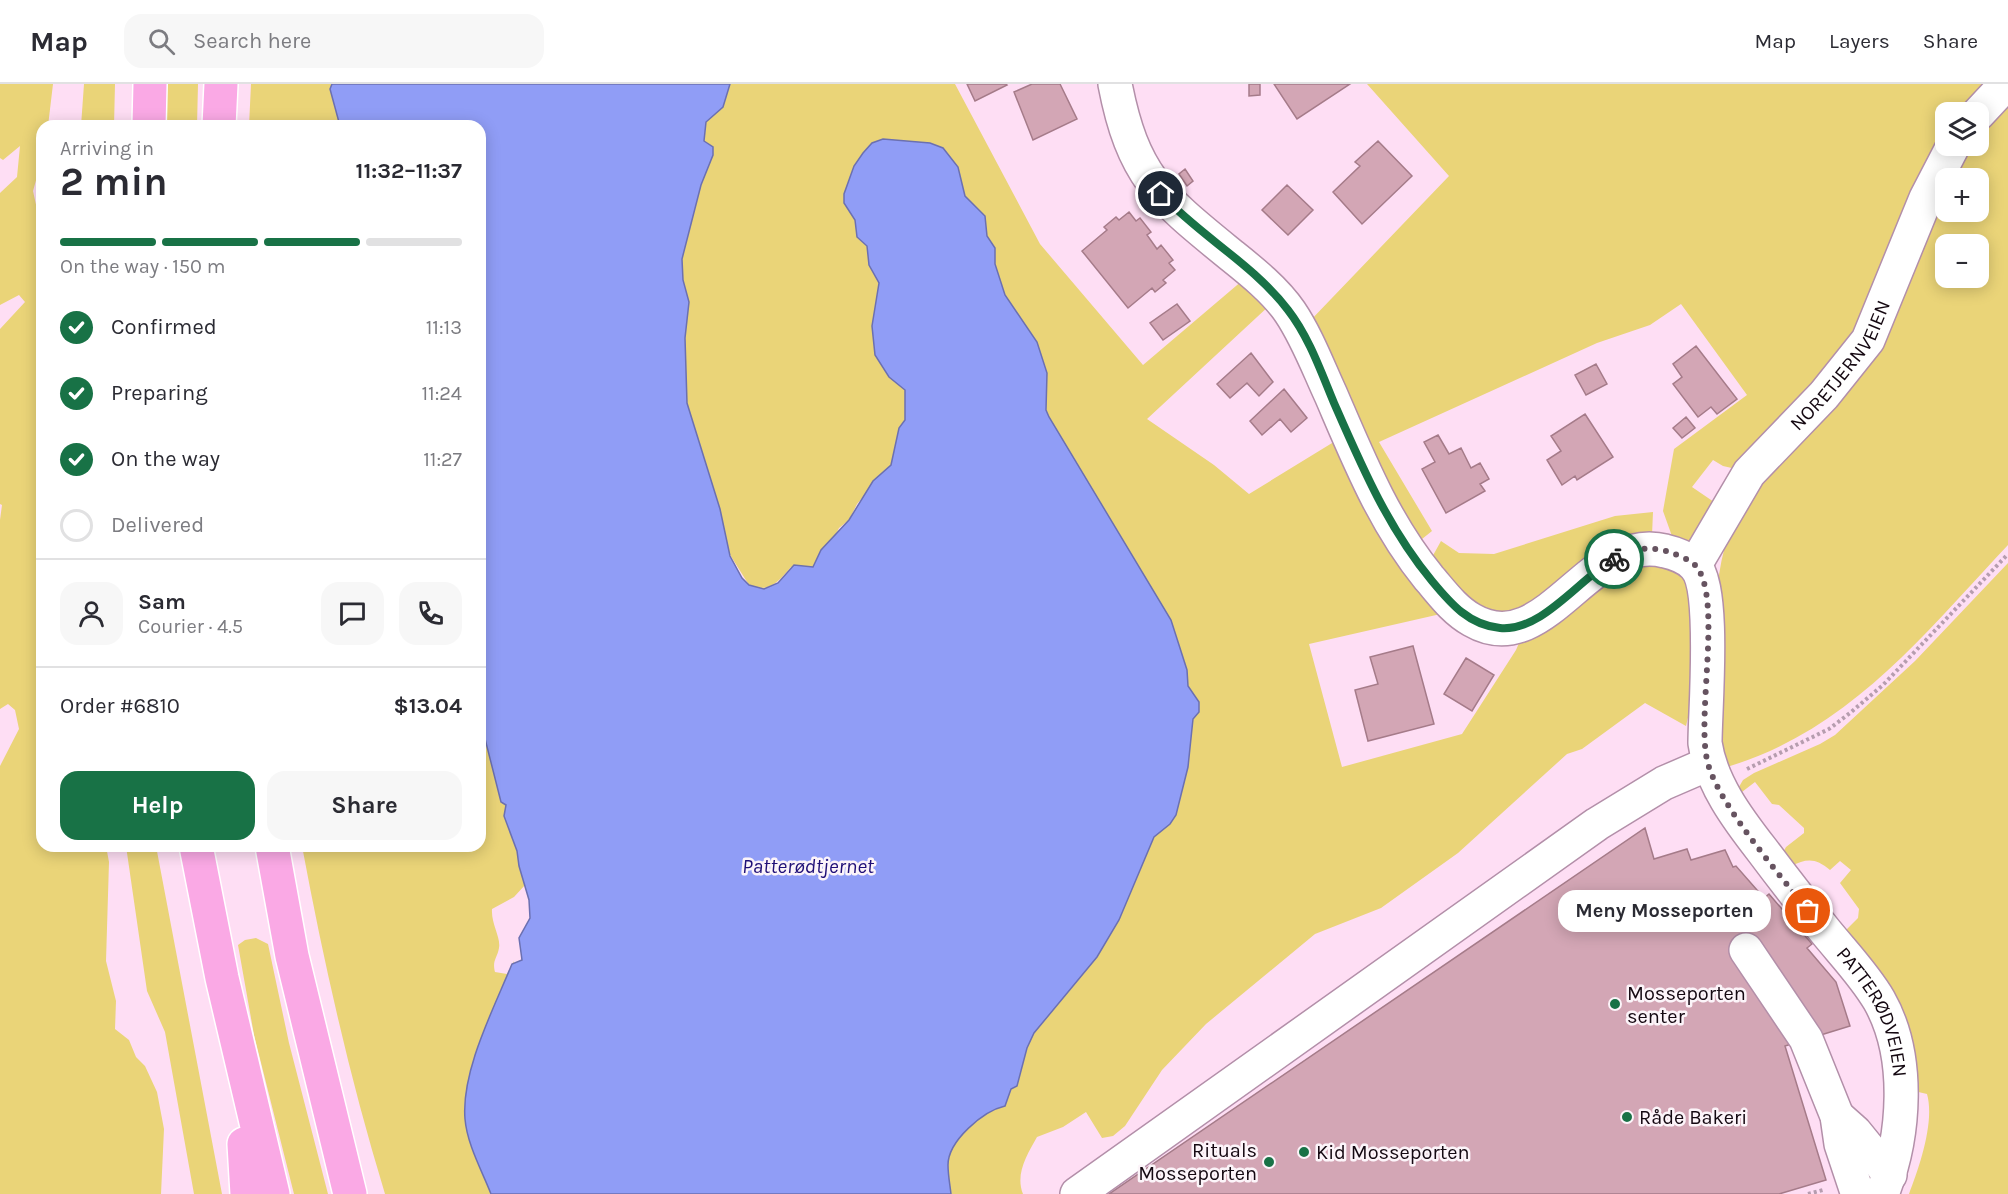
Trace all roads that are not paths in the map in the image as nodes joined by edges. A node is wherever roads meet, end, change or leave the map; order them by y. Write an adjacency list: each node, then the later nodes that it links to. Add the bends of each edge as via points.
1 (150, 84): 6 (highway)
2 (221, 84): 7 (highway)
3 (1115, 84): 9 (street, via 1120,112 1146,176 1178,212 1245,266 1289,311 1310,347 1384,513 1417,563 1460,612 1490,627 1516,627 1546,612 1607,563 1639,549 1658,549)
4 (2006, 84): 5 (street)
5 (1989, 102)
6 (149, 120)
7 (219, 120)
8 (1948, 156): 9 (street, NORETJERNVEIEN, via 1926,198 1868,340 1824,395 1749,473)
9 (1695, 565): 10 (street, PATTERØDVEIEN, via 1706,593 1705,735)
10 (1713, 774): 16 (street, PATTERØDVEIEN, via 1749,834 1865,980 1890,1023 1901,1116 1899,1141); 20 (street, via 1664,783 1597,825)
11 (197, 852): 14 (highway)
12 (273, 852): 19 (highway, via 292,956)
13 (1746, 950): 15 (street, via 1806,1039)
14 (237, 1047): 17 (highway); 18 (highway)
15 (1837, 1116): 16 (street, via 1855,1132); 21 (street, via 1841,1144 1856,1189)
16 (1886, 1184)
17 (247, 1194)
18 (273, 1194)
19 (350, 1194)
20 (1077, 1194)
21 (1862, 1194)

